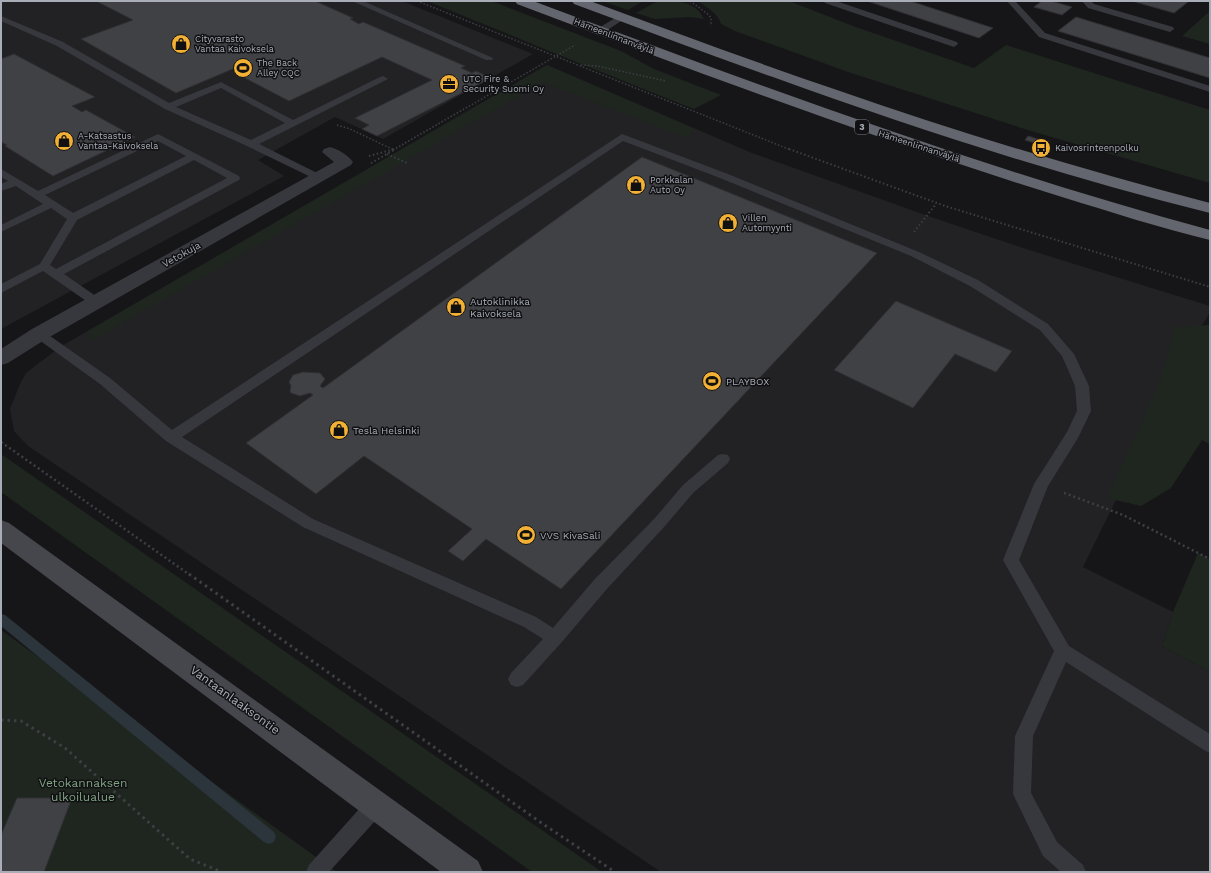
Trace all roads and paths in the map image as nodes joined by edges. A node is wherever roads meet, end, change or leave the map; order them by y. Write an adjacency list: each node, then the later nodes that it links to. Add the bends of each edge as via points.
1 (356, 1): 15 (lane)
2 (417, 1): 14 (path)
3 (521, 1): 11 (highway, Hämeenlinnanväylä / 3)
4 (578, 1): 8 (highway, Hämeenlinnanväylä / 3)
5 (828, 1): 13 (lane)
6 (1011, 1): 19 (lane, via 1042,35)
7 (1086, 1): 10 (lane, via 1091,6)
8 (623, 17): 11 (lane); 35 (highway, Hämeenlinnanväylä / 3, via 779,75 917,122 1056,166)
9 (1, 18): 20 (lane, via 60,44)
10 (1170, 30)
11 (600, 31): 39 (highway, Hämeenlinnanväylä / 3, via 761,92 905,142 1054,190)
12 (581, 42): 14 (path)
13 (954, 44)
14 (556, 55): 16 (path); 26 (path, via 394,150)
15 (489, 58)
16 (578, 65): 18 (path, via 597,66); 34 (path, via 657,98)
17 (383, 79): 21 (lane)
18 (666, 81)
19 (1210, 89)
20 (168, 107): 21 (lane, via 221,85); 22 (lane)
21 (292, 123): 22 (lane)
22 (251, 144): 29 (lane)
23 (330, 152): 26 (street)
24 (387, 154): 27 (path)
25 (194, 156): 32 (lane, via 158,137); 37 (lane); 41 (lane, via 235,178)
26 (345, 162): 29 (street, Vetokuja)
27 (408, 164)
28 (1, 172): 30 (lane)
29 (318, 177): 44 (street, Vetokuja)
30 (16, 182): 31 (lane); 32 (lane)
31 (1, 188)
32 (37, 195): 33 (lane)
33 (52, 204): 37 (lane); 38 (lane)
34 (936, 204): 36 (path); 42 (path)
35 (1210, 208)
36 (928, 216)
37 (73, 218): 40 (lane)
38 (1, 229)
39 (1210, 235)
40 (44, 266): 41 (lane); 43 (lane)
41 (56, 274): 44 (lane)
42 (1210, 287)
43 (1, 289)
44 (96, 302): 45 (street, Vetokuja)
45 (39, 334): 46 (street, Vetokuja); 47 (lane, via 104,381)
46 (1, 358)
47 (171, 437): 50 (lane, via 622,137 915,254 974,283 1044,328 1068,354 1082,386 1084,411 1073,434); 53 (lane, via 308,523 530,622)
48 (1, 442): 62 (path)
49 (723, 459): 53 (lane, via 688,489)
50 (1041, 484): 52 (path, via 1124,515); 54 (lane, via 1010,560)
51 (1, 530): 58 (main road, Vantaanlaaksontie)
52 (1210, 559)
53 (555, 638): 55 (lane)
54 (1063, 651): 57 (lane); 63 (lane, via 1024,736 1022,794 1050,849)
55 (517, 679)
56 (1, 720): 59 (path, via 21,721 64,748 190,859)
57 (1210, 744)
58 (377, 804): 60 (lane); 61 (main road, Vantaanlaaksontie)
59 (222, 872)
60 (316, 872)
61 (467, 872)
62 (615, 872)
63 (1076, 872)

